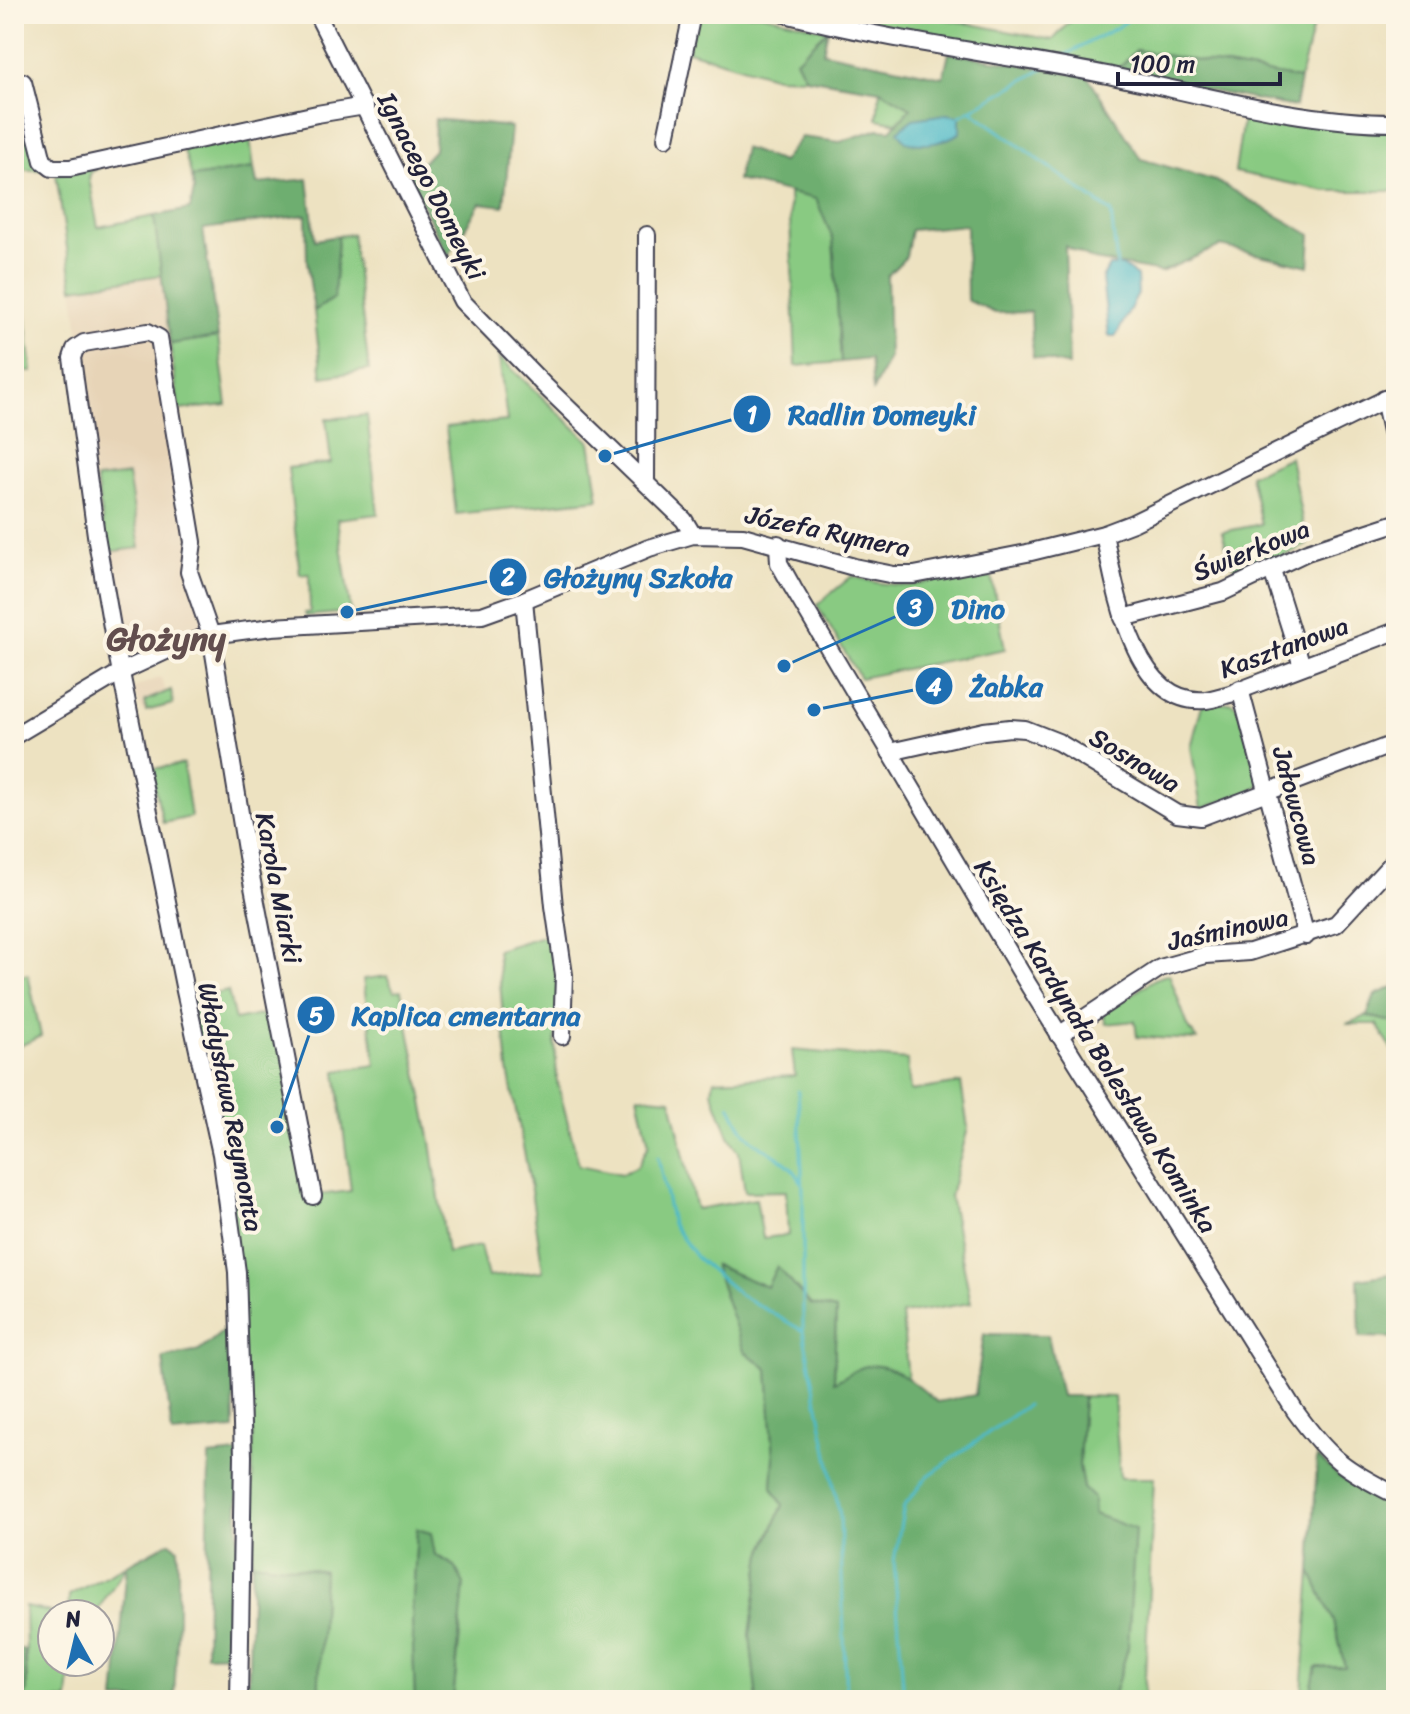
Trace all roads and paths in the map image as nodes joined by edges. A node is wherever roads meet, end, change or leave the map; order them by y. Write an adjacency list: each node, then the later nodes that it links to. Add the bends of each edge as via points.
1 (317, 14): 5 (street, Ignacego Domeyki)
2 (692, 14): 7 (street)
3 (785, 14): 6 (street, via 1289,113)
4 (23, 82): 5 (street, via 43,161 52,168)
5 (365, 106): 11 (street, Ignacego Domeyki, via 462,301)
6 (1396, 123)
7 (666, 138)
8 (647, 235): 11 (street)
9 (1390, 397): 10 (street); 13 (street, Józefa Rymera)
10 (1396, 454)
11 (646, 482): 14 (street, Ignacego Domeyki)
12 (1396, 523): 17 (street, Świerkowa, via 1307,552)
13 (1104, 534): 16 (street, Józefa Rymera, via 914,575 854,567); 20 (street, Kasztanowa)
14 (693, 535): 15 (street, Józefa Rymera, via 743,536); 19 (street, Józefa Rymera)
15 (778, 544): 16 (street, Józefa Rymera); 18 (street, Księdza Kardynała Bolesława Kominka, via 779,563)
16 (801, 551): 18 (street)
17 (1272, 570): 20 (street, Świerkowa, via 1223,592); 23 (street)
18 (793, 588): 28 (street, Księdza Kardynała Bolesława Kominka)
19 (524, 600): 22 (street, Józefa Rymera, via 482,615); 33 (street, via 564,975)
20 (1123, 618): 25 (street, Kasztanowa, via 1138,657 1178,695 1203,700)
21 (1396, 631): 23 (street, Kasztanowa)
22 (211, 635): 24 (street, Józefa Rymera); 24 (street, Karola Miarki, via 189,572 193,542 159,338 148,332 84,343 72,358); 34 (street, Karola Miarki, via 247,856)
23 (1302, 666): 25 (street, Kasztanowa)
24 (121, 672): 26 (street, Józefa Rymera); 36 (street, Władysława Reymonta, via 221,1154 237,1272 243,1456)
25 (1240, 689): 29 (street, Jałowcowa)
26 (14, 736)
27 (1396, 743): 29 (street, Sosnowa)
28 (890, 752): 29 (street, Sosnowa, via 984,731 1025,729 1058,742 1177,814 1201,817); 32 (street, Księdza Kardynała Bolesława Kominka)
29 (1269, 792): 31 (street, Jałowcowa)
30 (1396, 859): 31 (street, Jaśminowa, via 1336,924)
31 (1306, 936): 32 (street, Jaśminowa, via 1160,968)
32 (1059, 1035): 35 (street, Księdza Kardynała Bolesława Kominka, via 1310,1432 1344,1467)
33 (562, 1036)
34 (313, 1196)
35 (1396, 1495)
36 (239, 1700)

